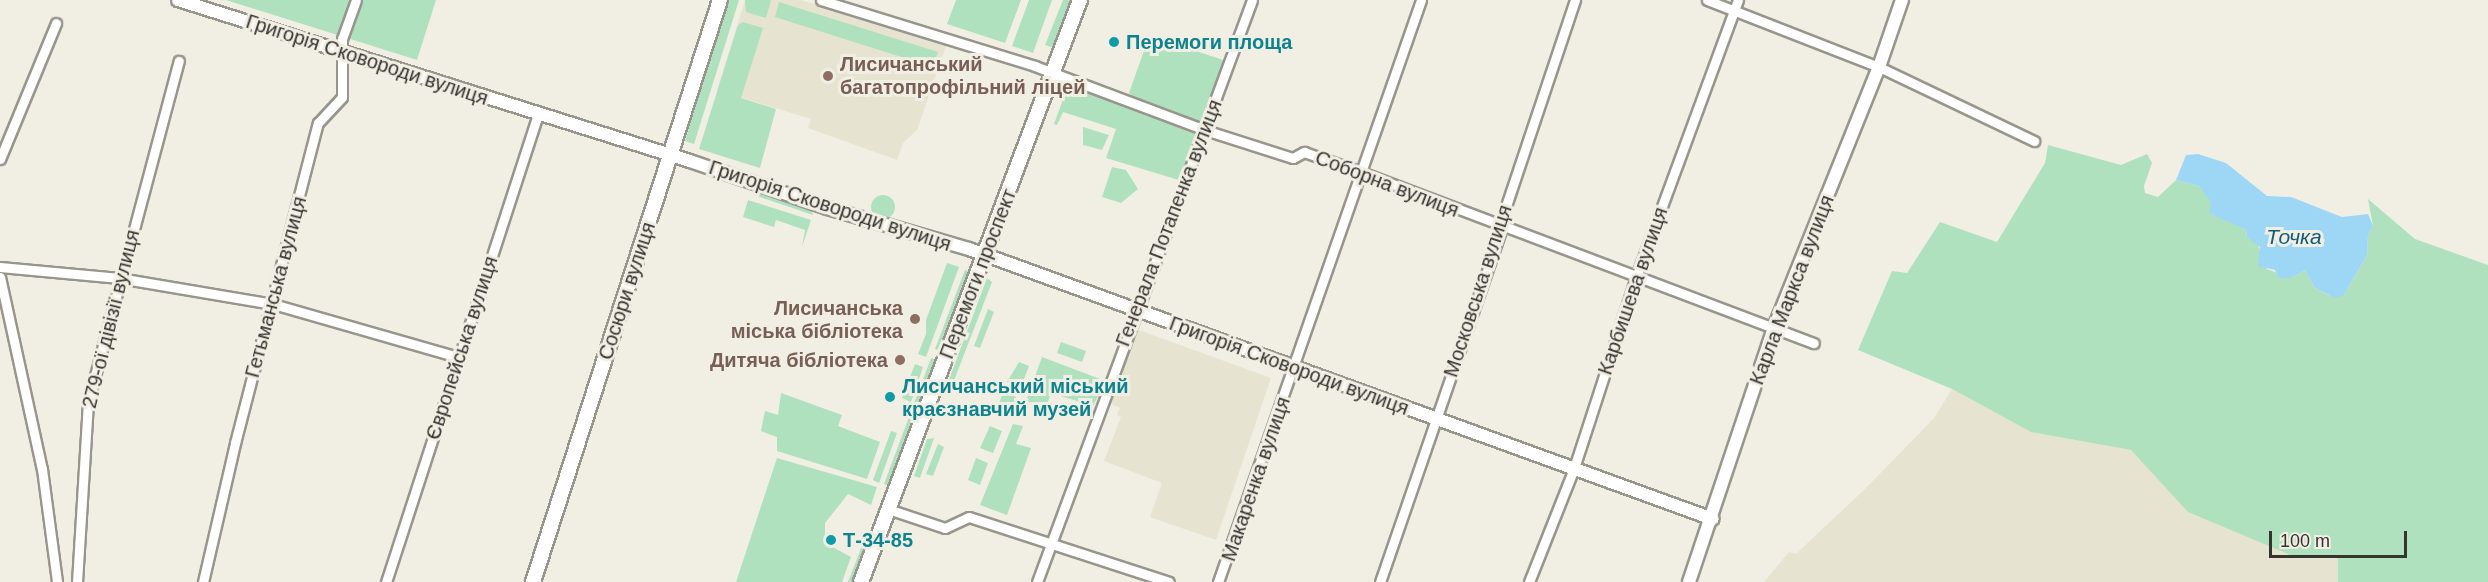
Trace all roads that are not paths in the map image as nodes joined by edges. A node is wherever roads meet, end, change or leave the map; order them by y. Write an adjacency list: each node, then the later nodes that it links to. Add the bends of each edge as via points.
1 (178, 0): 12 (street, Григорія Сковороди вулиця)
2 (356, 0): 15 (street, Гетьманська вулиця)
3 (720, 0): 22 (main road, Сосюри вулиця)
4 (821, 0): 18 (street, Соборна вулиця)
5 (1080, 0): 18 (main road, Перемоги проспект)
6 (1252, 0): 20 (street, Генерала Потапенка вулиця)
7 (1421, 0): 24 (street, Макаренка вулиця)
8 (1575, 0): 25 (street, Московська вулиця, via 1501,221)
9 (1707, 0): 13 (street)
10 (1738, 0): 13 (street, Карбишева вулиця)
11 (1902, 0): 17 (street, Карла Маркса вулиця)
12 (200, 3): 15 (street, Григорія Сковороди вулиця)
13 (1734, 13): 17 (street); 30 (street, Карбишева вулиця)
14 (56, 23): 23 (street)
15 (341, 52): 19 (street, Григорія Сковороди вулиця); 31 (street, Гетьманська вулиця, via 342,97 318,123)
16 (179, 62): 29 (street, 279-ої дівізії вулиця)
17 (1880, 67): 21 (street); 33 (street, Карла Маркса вулиця)
18 (1053, 74): 20 (street, Соборна вулиця); 26 (main road, Перемоги проспект)
19 (538, 115): 22 (street, Григорія Сковороди вулиця); 35 (street, Європейська вулиця)
20 (1204, 130): 24 (street, Соборна вулиця, via 1293,158 1304,152); 32 (street, Генерала Потапенка вулиця)
21 (2034, 141)
22 (671, 157): 26 (street, Григорія Сковороди вулиця); 46 (main road, Сосюри вулиця)
23 (0, 159)
24 (1361, 172): 25 (street, Соборна вулиця); 36 (street, Макаренка вулиця)
25 (1502, 228): 30 (street, Соборна вулиця); 37 (street, Московська вулиця)
26 (985, 256): 32 (street, Григорія Сковороди вулиця); 39 (main road, Перемоги проспект)
27 (0, 267): 29 (street)
28 (0, 278): 42 (street, via 42,470)
29 (119, 278): 31 (street); 43 (street, 279-ої дівізії вулиця, via 88,402)
30 (1636, 278): 33 (street, Соборна вулиця); 38 (street, Карбишева вулиця)
31 (273, 304): 35 (street); 44 (street, Гетьманська вулиця)
32 (1135, 311): 36 (street, Григорія Сковороди вулиця); 41 (street, Генерала Потапенка вулиця)
33 (1774, 328): 34 (street, Соборна вулиця); 40 (street, Карла Маркса вулиця)
34 (1814, 343)
35 (458, 357): 45 (street, Європейська вулиця)
36 (1295, 366): 37 (street, Григорія Сковороди вулиця); 50 (street, Макаренка вулиця)
37 (1436, 419): 38 (street, Григорія Сковороди вулиця); 51 (street, Московська вулиця)
38 (1573, 471): 40 (street, Григорія Сковороди вулиця); 52 (street, Карбишева вулиця)
39 (888, 509): 41 (street, via 945,528 969,517); 47 (main road, Перемоги проспект)
40 (1713, 519): 53 (street, Карла Маркса вулиця)
41 (1052, 543): 48 (street, Генерала Потапенка вулиця); 49 (street)
42 (57, 582)
43 (78, 582)
44 (203, 582)
45 (386, 582)
46 (533, 582)
47 (861, 582)
48 (1037, 582)
49 (1169, 582)
50 (1218, 582)
51 (1380, 582)
52 (1529, 582)
53 (1689, 582)

